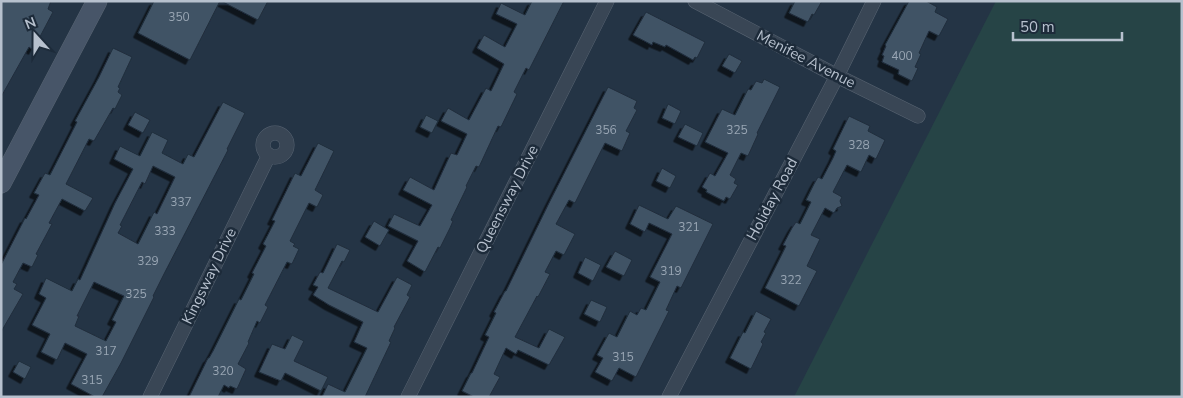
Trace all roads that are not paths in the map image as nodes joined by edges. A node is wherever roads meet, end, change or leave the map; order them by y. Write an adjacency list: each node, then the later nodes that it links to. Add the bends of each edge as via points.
1 (97, 1): 8 (street)
2 (607, 1): 10 (street, Queensway Drive)
3 (695, 1): 5 (street, Menifee Avenue)
4 (874, 1): 5 (street, Holiday Road)
5 (837, 76): 6 (street, Menifee Avenue); 11 (street, Holiday Road)
6 (918, 116)
7 (269, 155): 9 (street, Kingsway Drive)
8 (1, 183)
9 (150, 397)
10 (408, 397)
11 (669, 397)

